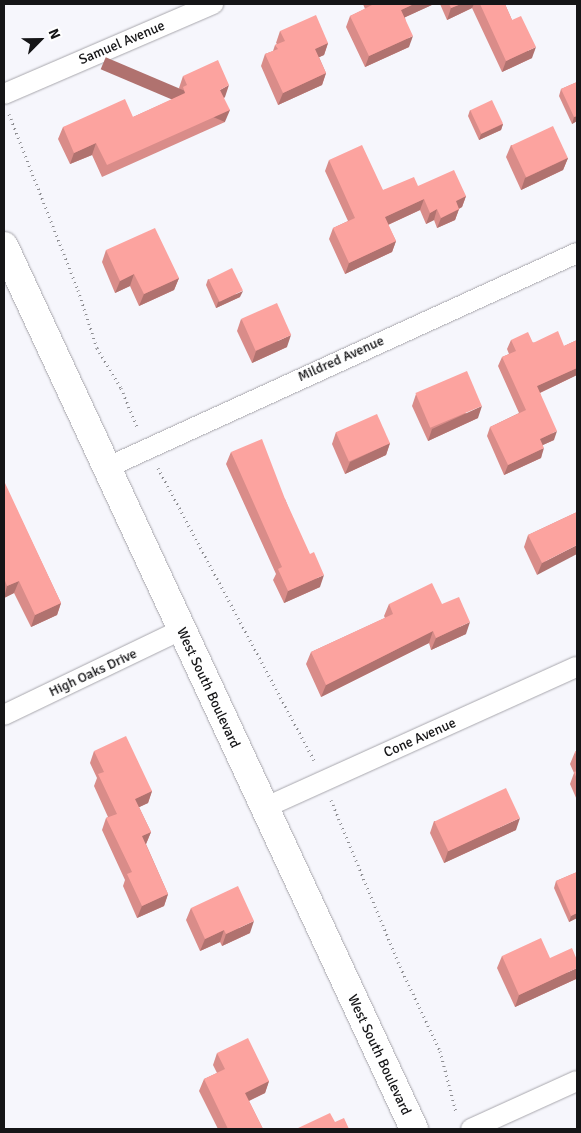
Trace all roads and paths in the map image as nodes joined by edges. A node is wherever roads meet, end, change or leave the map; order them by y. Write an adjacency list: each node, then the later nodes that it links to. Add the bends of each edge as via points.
1 (213, 4): 2 (street, Samuel Avenue)
2 (6, 102): 5 (path, via 97,348 121,388)
3 (4, 246): 6 (street, West South Boulevard)
4 (577, 253): 6 (street, Mildred Avenue)
5 (134, 420)
6 (106, 468): 8 (street, West South Boulevard)
7 (158, 468): 11 (path)
8 (181, 630): 10 (street, High Oaks Drive); 13 (street, West South Boulevard)
9 (577, 667): 13 (street, Cone Avenue)
10 (4, 716)
11 (315, 764)
12 (330, 798): 15 (path, via 398,962 440,1051)
13 (264, 808): 16 (street, West South Boulevard)
14 (577, 1081): 17 (street)
15 (452, 1103)
16 (414, 1129)
17 (471, 1129)

